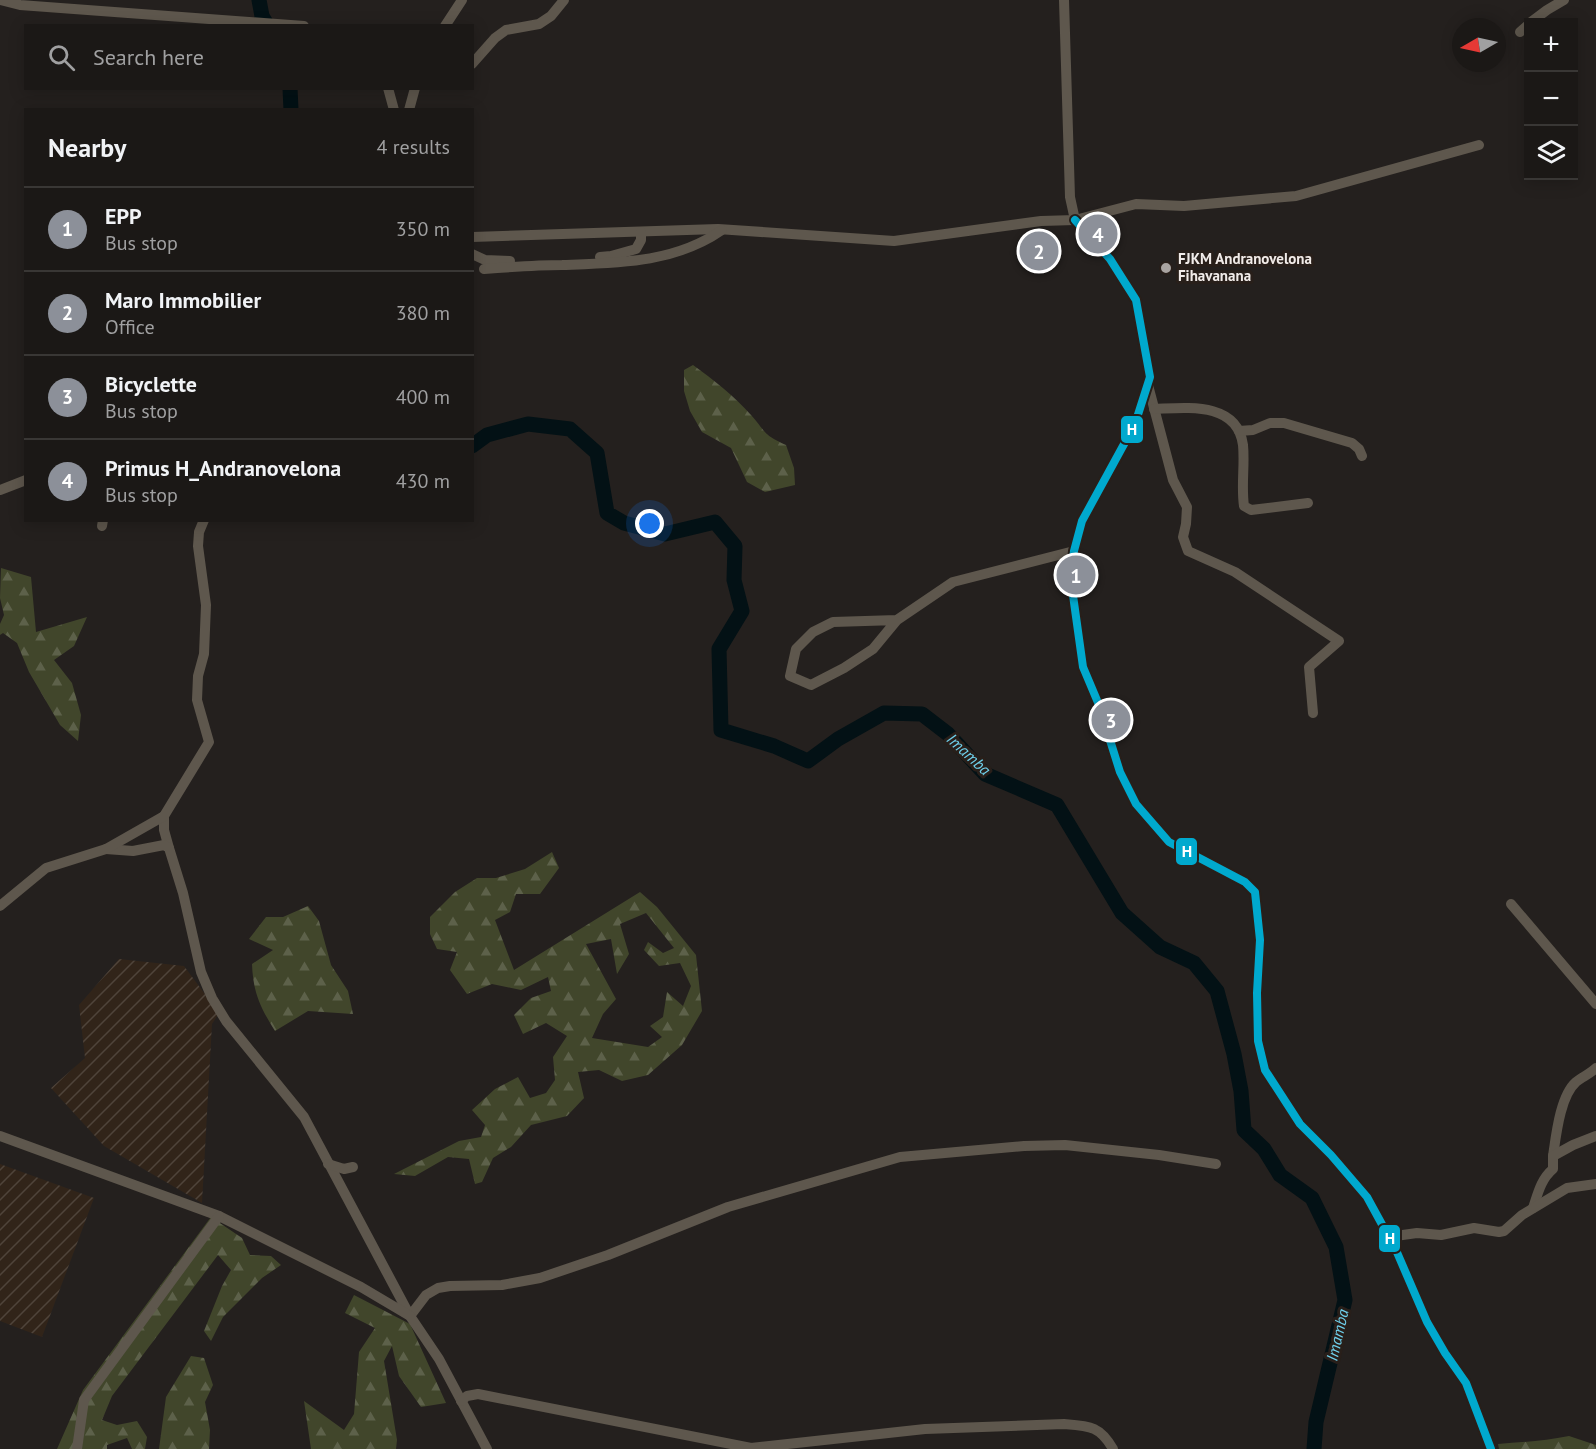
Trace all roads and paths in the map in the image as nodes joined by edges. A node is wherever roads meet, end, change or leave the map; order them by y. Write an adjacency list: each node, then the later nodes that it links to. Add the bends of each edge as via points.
1 (1, 0): 7 (street)
2 (462, 0): 8 (street)
3 (564, 0): 9 (street, via 539,24 506,30)
4 (1064, 0): 15 (street)
5 (1564, 0): 6 (street)
6 (1537, 18)
7 (286, 24)
8 (446, 24)
9 (474, 62)
10 (389, 90): 12 (street)
11 (414, 90): 13 (street)
12 (393, 108)
13 (410, 108)
14 (1479, 145): 15 (street, via 1296,196 1184,206 1136,204)
15 (1075, 220): 16 (street, via 894,241); 21 (street, via 1110,259 1136,300 1150,377)
16 (723, 229): 17 (street); 20 (street, via 694,245 634,262)
17 (641, 231): 18 (street); 19 (street, via 636,249 611,256 508,262)
18 (474, 237)
19 (474, 255)
20 (484, 269)
21 (1148, 385): 22 (street); 29 (street, via 1135,424 1082,521)
22 (1154, 409): 23 (street, via 1200,407 1230,420); 31 (street, via 1173,480 1187,507 1183,537 1188,551 1235,572 1339,641 1309,667)
23 (1239, 430): 24 (street, via 1284,423 1352,443); 27 (street, via 1243,445 1244,506 1251,510)
24 (1362, 456)
25 (24, 481): 26 (street)
26 (0, 490)
27 (1308, 502)
28 (203, 522): 32 (street, via 198,546 206,605 197,700 209,742)
29 (1074, 551): 30 (street, via 953,582); 48 (street, via 1071,581 1083,667 1120,772 1136,804 1169,842 1245,882 1255,892 1260,940 1258,1041 1265,1070 1300,1124 1367,1197)
30 (897, 620): 30 (street, via 833,622 813,632 796,649 790,676 811,685 844,668 873,649)
31 (1313, 713)
32 (164, 816): 33 (street); 34 (street)
33 (169, 848): 34 (street, via 164,845 133,851); 42 (street, via 201,972 212,998 304,1118)
34 (106, 849): 36 (street, via 46,868)
35 (1510, 904): 37 (street)
36 (0, 906)
37 (1596, 1004)
38 (1596, 1068): 41 (street, via 1576,1082 1567,1096)
39 (0, 1136): 47 (street)
40 (1596, 1136): 41 (street)
41 (1553, 1156): 46 (street, via 1553,1168 1540,1185)
42 (328, 1164): 44 (street, via 344,1169); 49 (street)
43 (1216, 1164): 49 (street, via 1065,1145 900,1157 728,1207 540,1278 502,1285 438,1288 426,1295)
44 (353, 1167)
45 (1596, 1184): 46 (street, via 1567,1188)
46 (1533, 1208): 48 (street, via 1499,1232 1474,1228 1441,1235)
47 (219, 1216): 49 (street); 51 (street, via 84,1400)
48 (1388, 1237): 54 (street, via 1427,1322 1466,1383)
49 (410, 1316): 50 (street)
50 (461, 1401): 52 (street); 53 (street, via 478,1394 751,1448 926,1430 1064,1424 1096,1429)
51 (77, 1449)
52 (488, 1449)
53 (1113, 1449)
54 (1491, 1449)

